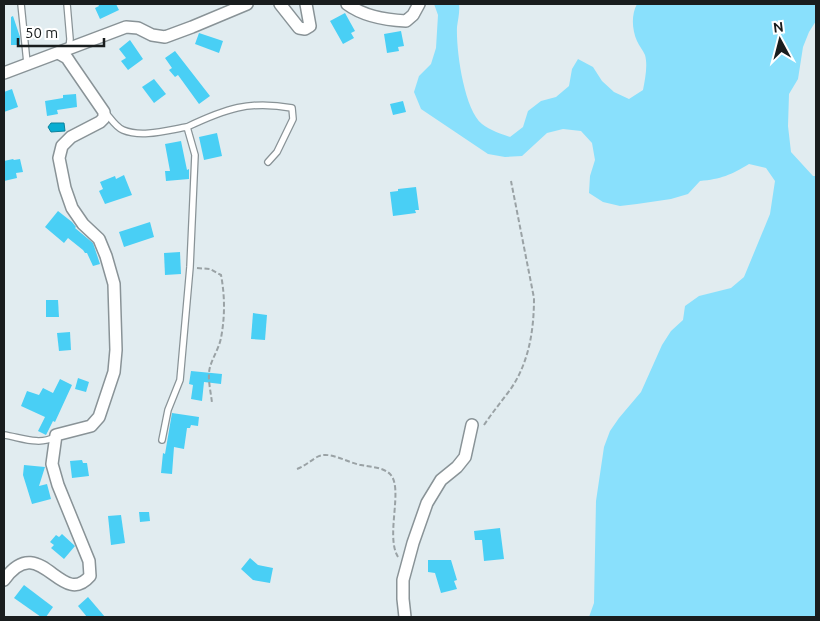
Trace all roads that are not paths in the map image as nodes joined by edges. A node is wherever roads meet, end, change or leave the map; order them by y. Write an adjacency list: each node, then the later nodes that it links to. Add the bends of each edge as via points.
1 (21, 4): 9 (lane)
2 (67, 4): 8 (lane, via 70,39)
3 (248, 4): 8 (street, via 165,37 126,27)
4 (280, 4): 5 (street, via 299,28 305,29 310,26)
5 (306, 4)
6 (347, 4): 7 (street, via 377,17 406,21)
7 (419, 4)
8 (63, 51): 9 (street); 11 (street)
9 (27, 63): 10 (street)
10 (4, 73)
11 (104, 112): 12 (lane, via 122,130 132,133); 16 (street, via 104,118 62,146 59,158 72,208 99,239 114,284 114,372 99,417 91,426)
12 (187, 127): 13 (lane, via 220,111 251,104 292,108 294,119 277,152); 17 (lane, via 195,155 190,267 180,380 168,410)
13 (268, 162)
14 (476, 428): 19 (street, via 458,467 442,480 426,503 403,580)
15 (4, 435): 16 (lane, via 38,441 49,440)
16 (56, 435): 18 (street, via 52,464 89,560 90,576 76,584 64,582 30,561 21,563)
17 (162, 440)
18 (4, 580)
19 (405, 617)

